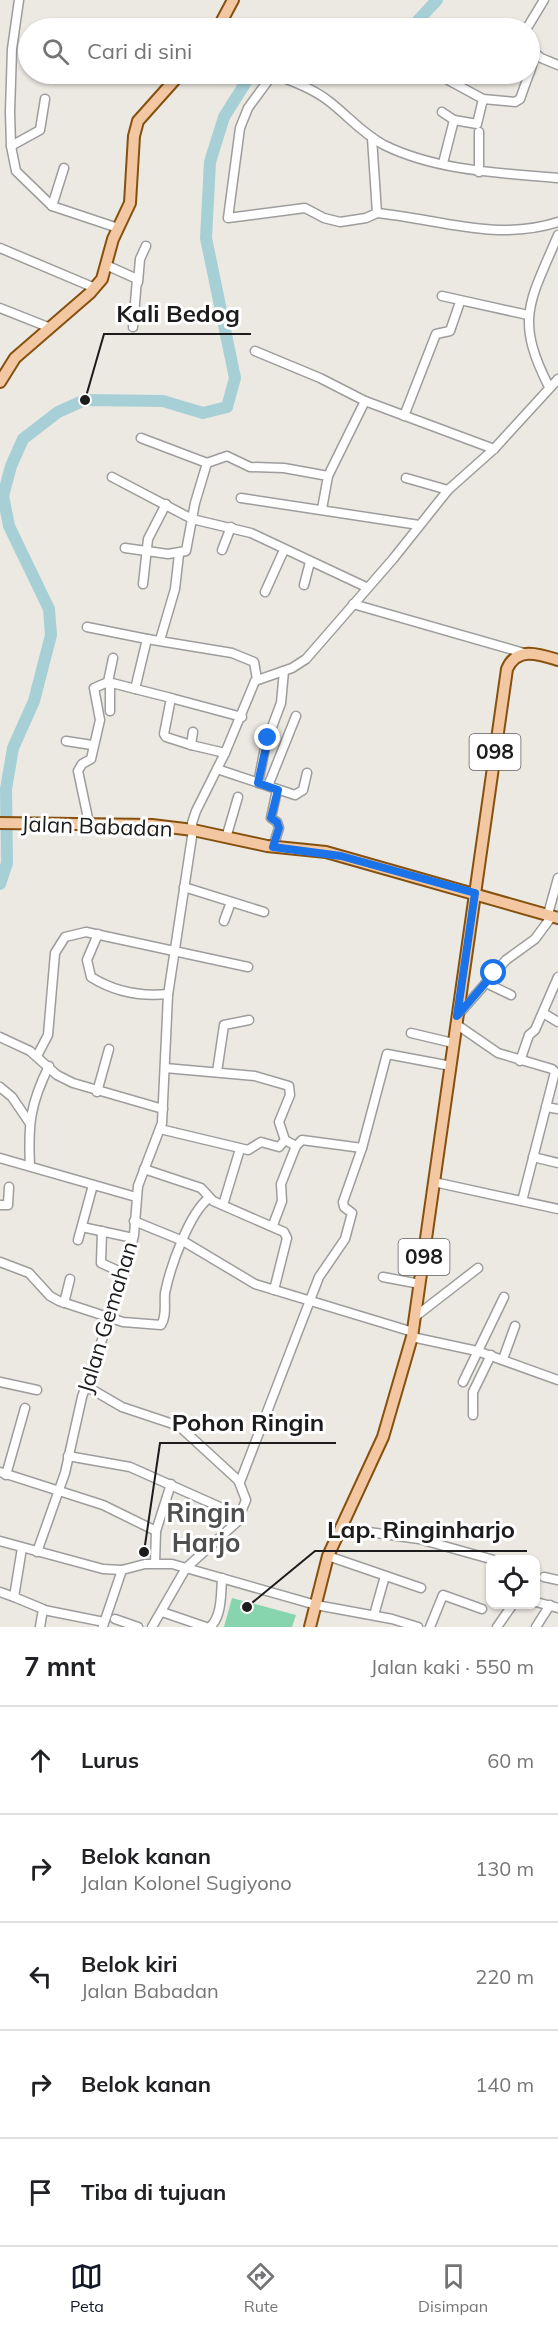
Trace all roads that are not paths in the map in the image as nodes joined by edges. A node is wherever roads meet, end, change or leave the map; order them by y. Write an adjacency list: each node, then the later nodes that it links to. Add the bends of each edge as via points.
1 (19, 0): 19 (street, via 12,49)
2 (233, 0): 4 (main road)
3 (543, 0): 5 (street)
4 (223, 18)
5 (533, 18)
6 (540, 56): 7 (street)
7 (558, 65)
8 (171, 84): 27 (main road, via 138,121 131,196)
9 (266, 84): 25 (street, via 248,108 240,128 228,218 305,208 340,222)
10 (298, 84): 18 (street, via 330,102)
11 (455, 84): 14 (street)
12 (525, 84): 14 (street, via 518,101)
13 (45, 99): 19 (street, via 40,130)
14 (483, 99): 16 (street, via 477,124)
15 (442, 112): 16 (street)
16 (454, 120): 20 (street)
17 (480, 132): 22 (street)
18 (372, 138): 20 (street, via 402,152); 25 (street)
19 (11, 146): 24 (street, via 16,171)
20 (443, 163): 22 (street)
21 (64, 168): 24 (street)
22 (479, 172): 23 (street)
23 (558, 178)
24 (52, 206): 27 (street)
25 (377, 213): 26 (street, via 486,231 530,230)
26 (558, 222)
27 (118, 228): 31 (main road)
28 (558, 235): 37 (street)
29 (146, 246): 32 (street, via 140,259)
30 (0, 248): 33 (street)
31 (106, 264): 32 (street, via 131,274); 33 (main road)
32 (138, 283): 39 (street)
33 (95, 288): 38 (main road)
34 (442, 296): 35 (street)
35 (460, 302): 37 (street); 46 (street, via 450,331 435,336)
36 (0, 308): 38 (street)
37 (528, 315): 44 (street, via 531,346)
38 (48, 327): 41 (main road)
39 (133, 327)
40 (255, 351): 45 (street)
41 (4, 364): 43 (main road)
42 (558, 379): 44 (street)
43 (0, 382)
44 (549, 387): 48 (street)
45 (365, 401): 46 (street); 50 (street)
46 (404, 416): 48 (street)
47 (141, 438): 49 (street)
48 (494, 449): 53 (street)
49 (207, 463): 50 (street, via 227,456 250,466); 57 (street)
50 (328, 476): 56 (street)
51 (112, 477): 55 (street)
52 (405, 478): 53 (street)
53 (448, 490): 58 (street)
54 (241, 498): 56 (street)
55 (166, 504): 57 (street); 63 (street, via 150,534)
56 (322, 509): 58 (street)
57 (192, 519): 59 (street); 64 (street, via 188,549)
58 (419, 525): 68 (street)
59 (231, 527): 61 (street); 62 (street)
60 (125, 548): 63 (street)
61 (222, 550)
62 (284, 550): 65 (street); 69 (street)
63 (147, 552): 64 (street); 66 (street)
64 (179, 554): 73 (street, via 176,589)
65 (310, 562): 67 (street); 68 (street)
66 (143, 584)
67 (304, 585)
68 (366, 587): 70 (street)
69 (265, 592)
70 (353, 604): 74 (street); 79 (street, via 306,659)
71 (87, 627): 72 (street)
72 (147, 639): 73 (street); 82 (street)
73 (160, 640): 80 (street, via 232,653 254,662)
74 (501, 647): 75 (street); 77 (street)
75 (524, 653): 77 (main road); 78 (main road)
76 (113, 658): 81 (street)
77 (512, 660): 105 (main road, 098, via 504,685)
78 (558, 660)
79 (284, 671): 80 (street); 94 (street, via 281,704 266,743)
80 (257, 679): 86 (street, Jalan Gemahan)
81 (109, 683): 82 (street); 84 (street); 89 (street, via 93,688 100,720)
82 (135, 689): 83 (street)
83 (171, 698): 86 (street); 90 (street, via 164,734)
84 (110, 711)
85 (296, 716): 95 (street)
86 (242, 717): 91 (street, Jalan Gemahan)
87 (193, 732): 90 (street)
88 (66, 741): 89 (street)
89 (92, 745): 99 (street, via 91,759 78,771)
90 (191, 745): 91 (street)
91 (225, 753): 92 (street, Jalan Gemahan)
92 (218, 769): 94 (street); 100 (street, Jalan Gemahan, via 196,811)
93 (307, 773): 96 (street, via 300,793)
94 (258, 783): 95 (street)
95 (268, 786): 96 (street)
96 (278, 790): 102 (street, via 271,818 279,828)
97 (238, 797): 101 (street)
98 (0, 823): 99 (main road, Jalan Babadan)
99 (89, 823): 100 (main road, Jalan Babadan)
100 (193, 830): 101 (main road, Jalan Babadan); 104 (street, Jalan Gemahan)
101 (226, 838): 102 (main road, Jalan Babadan)
102 (273, 847): 105 (main road, Jalan Babadan, via 341,856)
103 (558, 878): 108 (street)
104 (184, 887): 106 (street); 111 (street, Jalan Gemahan)
105 (475, 893): 108 (main road, Jalan Babadan); 119 (main road, 098)
106 (231, 902): 107 (street); 109 (street)
107 (264, 912)
108 (553, 916): 114 (street, via 535,939 506,960)
109 (224, 921)
110 (98, 934): 111 (street); 115 (street, via 87,960 91,977 114,990 147,996); 125 (street, via 74,933 57,946 48,1035)
111 (173, 952): 112 (street); 115 (street, Jalan Gemahan)
112 (248, 968)
113 (558, 977): 117 (street)
114 (486, 983): 116 (street); 119 (street)
115 (168, 994): 129 (street, Jalan Gemahan)
116 (511, 995)
117 (543, 1013): 120 (street); 126 (street, via 529,1035)
118 (249, 1020): 130 (street, via 224,1026)
119 (457, 1020): 123 (main road, 098); 126 (street, via 490,1049)
120 (558, 1022)
121 (411, 1033): 123 (street)
122 (0, 1037): 125 (street)
123 (453, 1043): 128 (main road, 098)
124 (109, 1049): 134 (street)
125 (37, 1056): 127 (street)
126 (520, 1061): 135 (street, via 554,1070)
127 (49, 1066): 131 (street); 132 (street)
128 (451, 1066): 142 (street, via 388,1053); 149 (main road, 098)
129 (165, 1068): 130 (street); 136 (street, Jalan Gemahan)
130 (217, 1072): 140 (street, via 265,1078 289,1086 290,1095 279,1118)
131 (57, 1075): 132 (street); 134 (street)
132 (43, 1078): 138 (street)
133 (0, 1087): 138 (street)
134 (98, 1092): 136 (street)
135 (546, 1107): 137 (street); 144 (street)
136 (163, 1109): 139 (street, Jalan Gemahan)
137 (558, 1109)
138 (29, 1122): 147 (street)
139 (160, 1129): 143 (street); 148 (street, Jalan Gemahan)
140 (285, 1140): 141 (street); 143 (street, via 279,1147 261,1143 254,1149)
141 (296, 1146): 142 (street, via 302,1140); 159 (street, via 281,1184 282,1201)
142 (362, 1148): 173 (street, via 343,1202 352,1212 345,1239 324,1268)
143 (240, 1149): 156 (street)
144 (533, 1157): 146 (street); 154 (street)
145 (0, 1158): 147 (street)
146 (558, 1163)
147 (30, 1166): 150 (street)
148 (144, 1169): 152 (street, Jalan Gemahan); 153 (street, via 197,1186)
149 (434, 1182): 154 (street); 170 (main road, 098)
150 (93, 1185): 152 (street); 160 (street)
151 (9, 1186): 155 (street, via 8,1205)
152 (136, 1197): 158 (street, Jalan Gemahan)
153 (209, 1198): 156 (street); 164 (street, via 198,1208)
154 (522, 1202): 157 (street)
155 (0, 1205)
156 (223, 1205): 159 (street)
157 (558, 1209)
158 (134, 1221): 162 (street, Jalan Gemahan); 164 (street)
159 (273, 1225): 171 (street, via 287,1238)
160 (82, 1227): 161 (street); 163 (street)
161 (102, 1231): 162 (street); 167 (street, via 101,1263)
162 (134, 1238): 167 (street, Jalan Gemahan)
163 (78, 1240)
164 (183, 1241): 171 (street, via 255,1284); 176 (street, via 165,1294 162,1324)
165 (0, 1262): 174 (street, via 24,1270 50,1296)
166 (478, 1268): 175 (street)
167 (125, 1274): 176 (street, Jalan Gemahan)
168 (383, 1277): 170 (street)
169 (70, 1279): 174 (street)
170 (420, 1284): 175 (main road, 098)
171 (274, 1290): 173 (street)
172 (504, 1298): 179 (street)
173 (311, 1300): 178 (street); 191 (street)
174 (64, 1303): 176 (street)
175 (416, 1316): 178 (main road, 098)
176 (111, 1319): 185 (street, Jalan Gemahan)
177 (515, 1326): 181 (street)
178 (413, 1334): 179 (street); 195 (main road, 098, via 387,1426)
179 (477, 1351): 180 (street); 184 (street)
180 (491, 1355): 181 (street); 188 (street, via 473,1392)
181 (503, 1359): 182 (street)
182 (558, 1380)
183 (0, 1382): 186 (street)
184 (463, 1382)
185 (86, 1386): 189 (street, Jalan Gemahan); 191 (street, via 122,1407 179,1426)
186 (37, 1390)
187 (26, 1408): 190 (street)
188 (473, 1415)
189 (68, 1456): 192 (street, via 130,1467); 193 (street, Jalan Gemahan)
190 (3, 1473): 193 (street)
191 (239, 1482): 194 (street, via 246,1500)
192 (171, 1484): 194 (street); 196 (street)
193 (60, 1490): 196 (street, via 103,1505); 199 (street, Jalan Gemahan)
194 (240, 1516): 203 (street)
195 (340, 1528): 200 (main road, 098); 201 (street, via 430,1542)
196 (156, 1531): 202 (street)
197 (0, 1541): 198 (street)
198 (22, 1548): 199 (street); 211 (street)
199 (37, 1552): 204 (street)
200 (328, 1556): 205 (street); 212 (main road, 098)
201 (486, 1558)
202 (155, 1563): 203 (street); 204 (street)
203 (186, 1568): 207 (street); 217 (street)
204 (122, 1570): 221 (street)
205 (385, 1576): 209 (street); 218 (street)
206 (544, 1577): 208 (street)
207 (222, 1578): 212 (street); 225 (street, via 220,1602 213,1624)
208 (558, 1580)
209 (421, 1588)
210 (0, 1593): 211 (street)
211 (14, 1597): 216 (street)
212 (316, 1605): 218 (street); 226 (main road, 098)
213 (554, 1606): 230 (street)
214 (482, 1609): 228 (street, via 443,1595)
215 (510, 1609): 229 (street)
216 (44, 1610): 221 (street); 222 (street)
217 (162, 1612): 224 (street); 225 (street)
218 (374, 1615): 220 (street)
219 (115, 1619): 223 (street)
220 (400, 1624): 227 (street)
221 (103, 1625)
222 (40, 1627)
223 (138, 1627)
224 (152, 1627)
225 (208, 1627)
226 (310, 1627)
227 (418, 1627)
228 (430, 1627)
229 (496, 1627)
230 (536, 1627)

